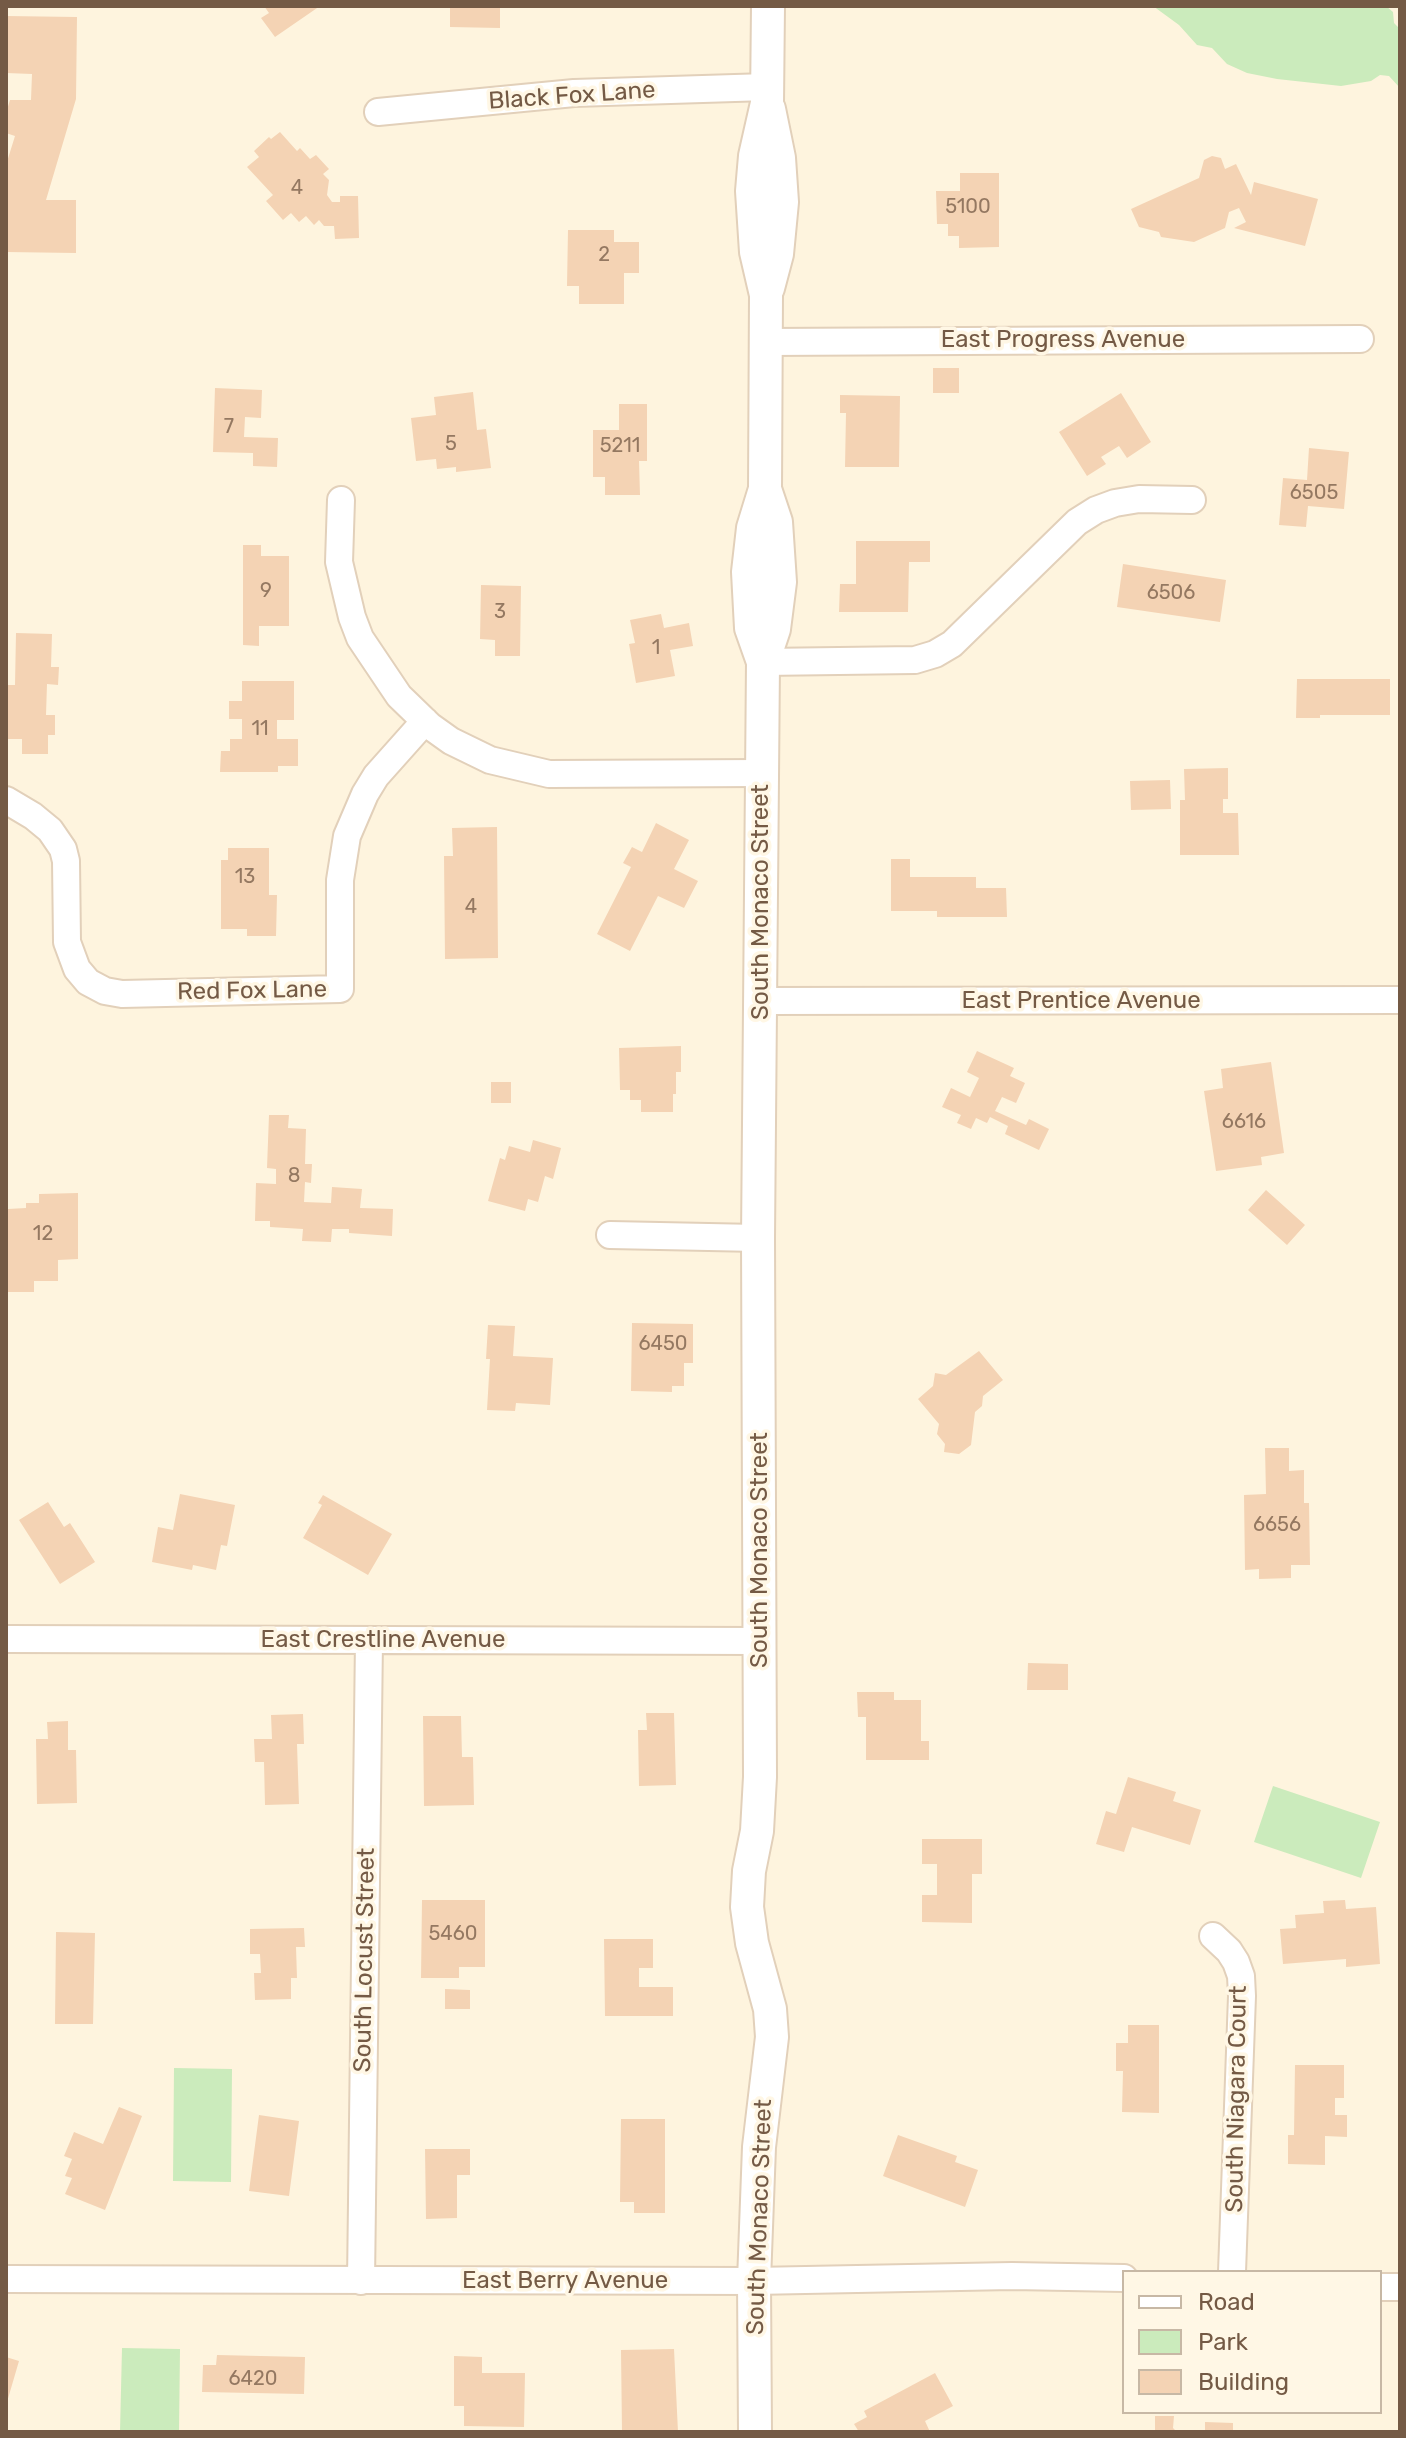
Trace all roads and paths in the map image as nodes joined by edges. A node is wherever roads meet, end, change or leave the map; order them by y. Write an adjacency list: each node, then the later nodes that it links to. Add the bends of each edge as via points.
1 (768, 6): 2 (street, South Monaco Street)
2 (767, 95): 3 (street, Black Fox Lane, via 574,93); 5 (street, South Monaco Street, via 782,202 766,295)
3 (378, 112)
4 (1360, 339): 5 (street, East Progress Avenue)
5 (766, 342): 8 (street, South Monaco Street, via 765,489 776,522 780,582)
6 (341, 500): 9 (street, via 339,562 352,617 372,659)
7 (1192, 500): 8 (street, via 1139,499 1096,510 935,654 915,660)
8 (763, 662): 10 (street, South Monaco Street)
9 (425, 721): 10 (street, via 490,760 549,774); 11 (street, Red Fox Lane, via 376,776 347,836 340,880 340,989 122,994 88,982 67,942 63,849 50,830)
10 (762, 773): 13 (street, South Monaco Street)
11 (6, 800)
12 (1400, 1000): 13 (street, East Prentice Avenue)
13 (761, 1001): 15 (street, South Monaco Street)
14 (610, 1235): 15 (street)
15 (758, 1238): 18 (street, South Monaco Street)
16 (6, 1639): 17 (street, East Crestline Avenue)
17 (369, 1640): 18 (street, East Crestline Avenue); 23 (street, South Locust Street)
18 (760, 1641): 24 (street, South Monaco Street, via 760,1796 747,1907 772,2037 761,2124)
19 (1213, 1936): 20 (street, South Niagara Court, via 1229,1951 1241,1976)
20 (1232, 2270)
21 (1122, 2278): 24 (street, East Berry Avenue)
22 (6, 2279): 23 (street, East Berry Avenue)
23 (361, 2281): 24 (street, East Berry Avenue)
24 (754, 2281): 25 (street, South Monaco Street)
25 (755, 2432)

